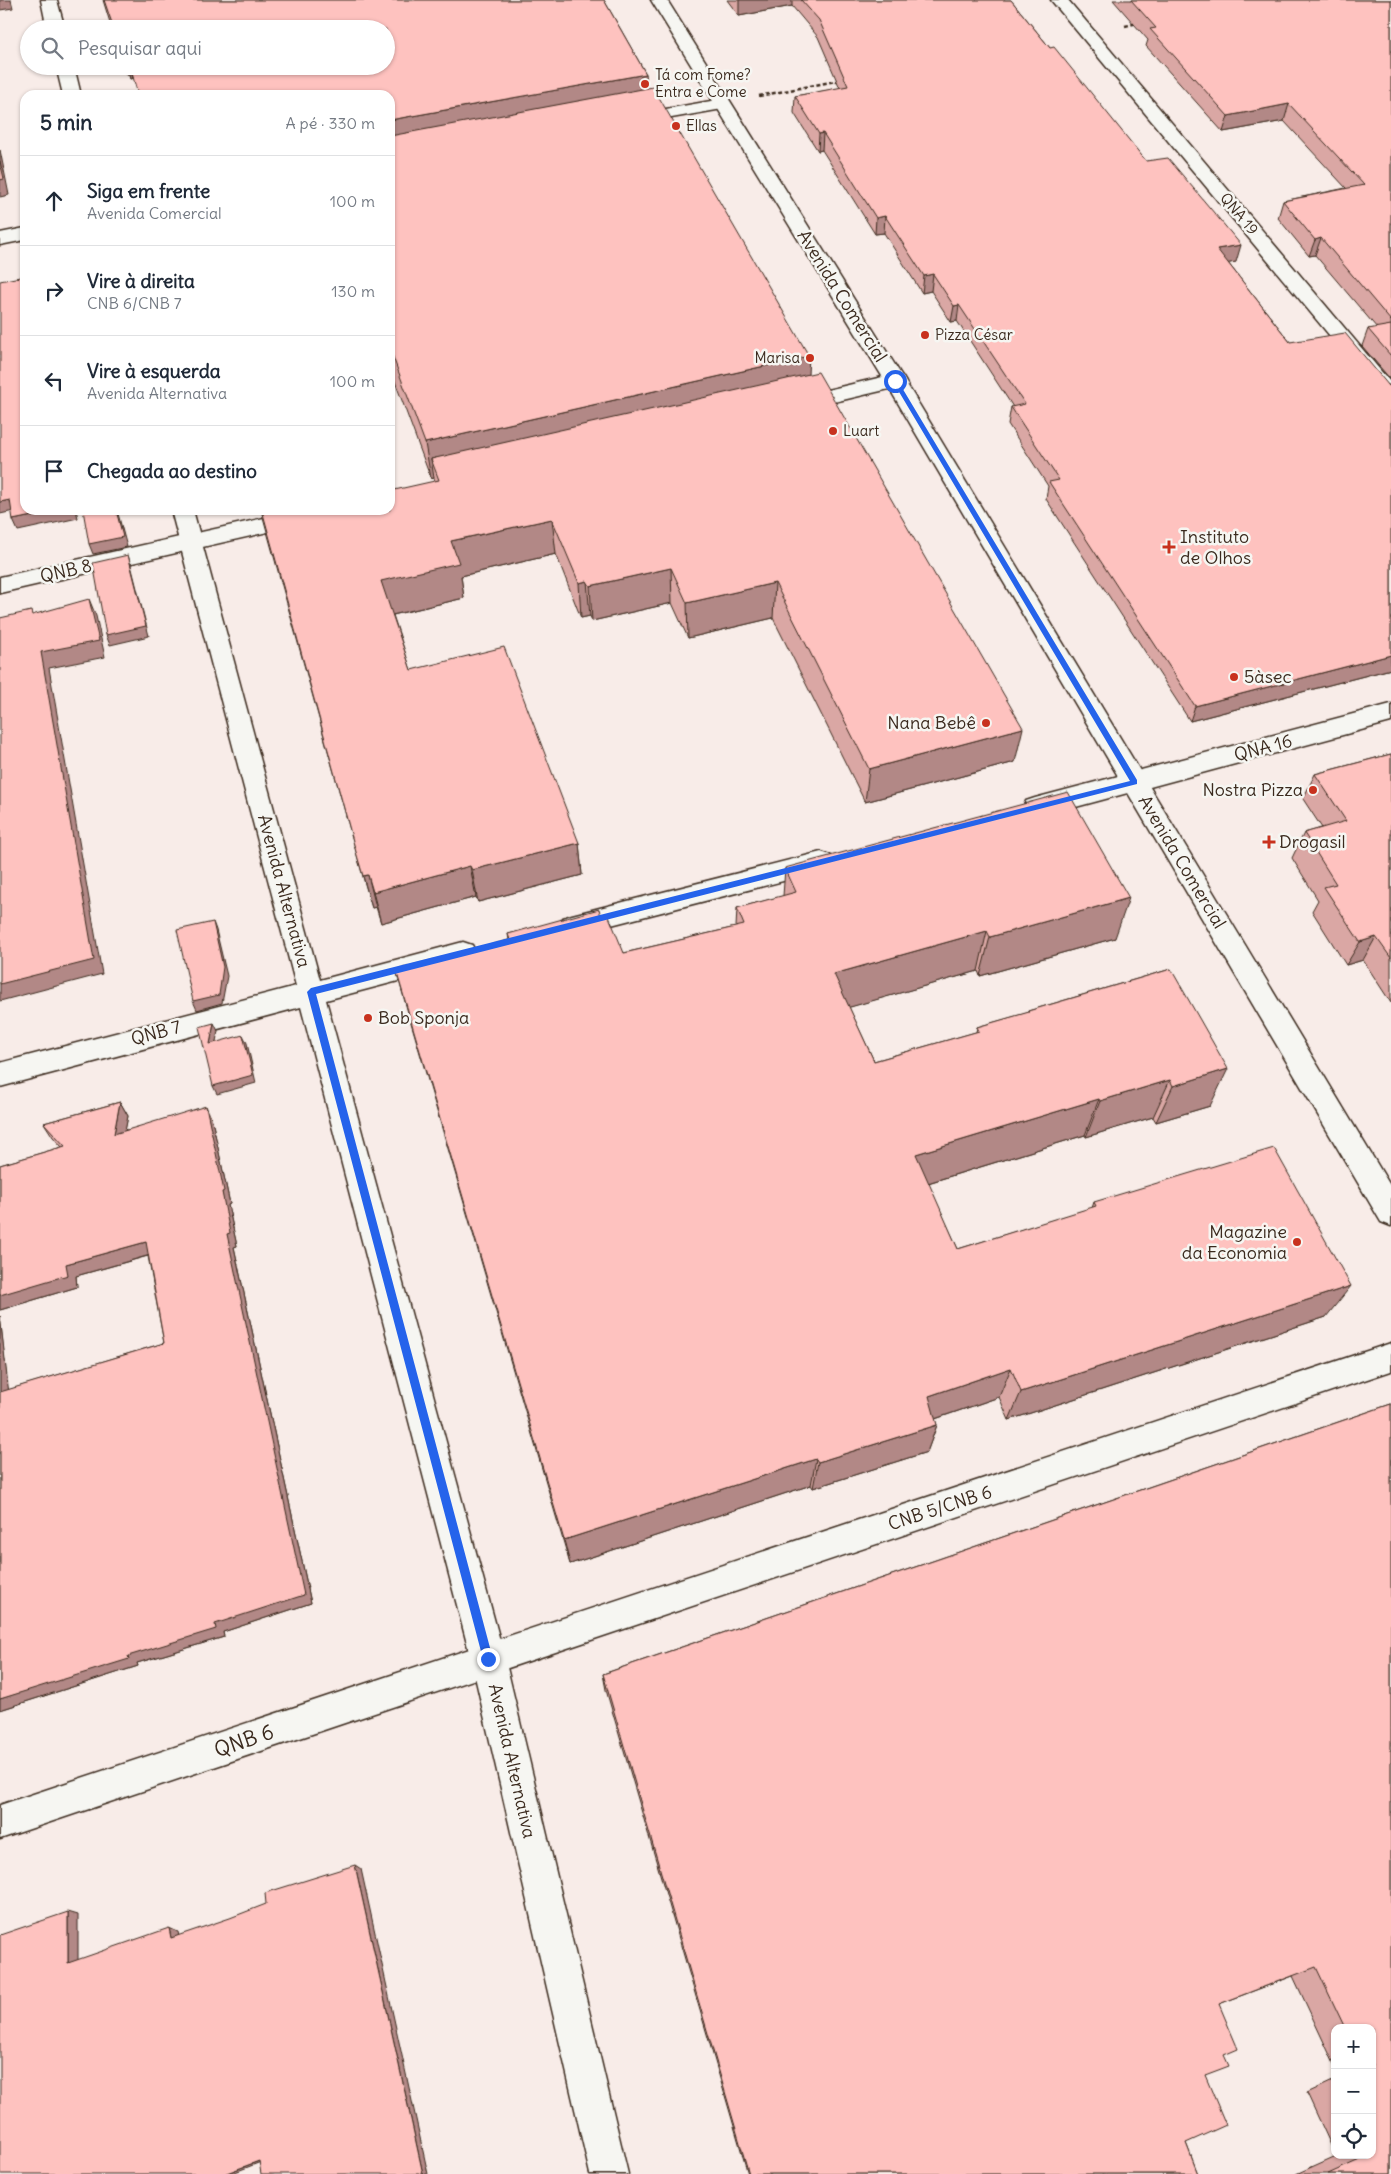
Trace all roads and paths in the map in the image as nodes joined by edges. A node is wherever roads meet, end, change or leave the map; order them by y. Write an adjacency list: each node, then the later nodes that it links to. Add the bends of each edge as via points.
1 (49, 0): 4 (street)
2 (659, 0): 10 (street, Avenida Comercial)
3 (1060, 0): 6 (street, QNA 19)
4 (54, 20)
5 (1145, 22): 6 (path)
6 (1087, 33): 15 (street, QNA 19)
7 (67, 75): 9 (street)
8 (847, 80): 10 (path)
9 (71, 90)
10 (722, 104): 11 (street); 14 (street, Avenida Comercial)
11 (614, 124)
12 (20, 235): 13 (street)
13 (0, 239)
14 (895, 381): 16 (street); 22 (street, Avenida Comercial)
15 (1391, 396)
16 (778, 408)
17 (183, 515): 19 (street, Avenida Alternativa)
18 (312, 515): 19 (street, QNB 8)
19 (191, 543): 20 (street, QNB 8); 27 (street, Avenida Alternativa)
20 (0, 585)
21 (1391, 713): 22 (street, QNA 16)
22 (1134, 782): 23 (street, QNA 16); 29 (street, Avenida Comercial)
23 (1008, 814)
24 (844, 856): 25 (street)
25 (553, 930)
26 (485, 947): 27 (street, QNB 7)
27 (311, 992): 28 (street, QNB 7); 31 (street, Avenida Alternativa)
28 (0, 1074)
29 (1391, 1213)
30 (1391, 1357): 31 (street, CNB 5/CNB 6)
31 (488, 1659): 32 (street, QNB 6); 33 (street, Avenida Alternativa)
32 (0, 1822)
33 (609, 2174)

